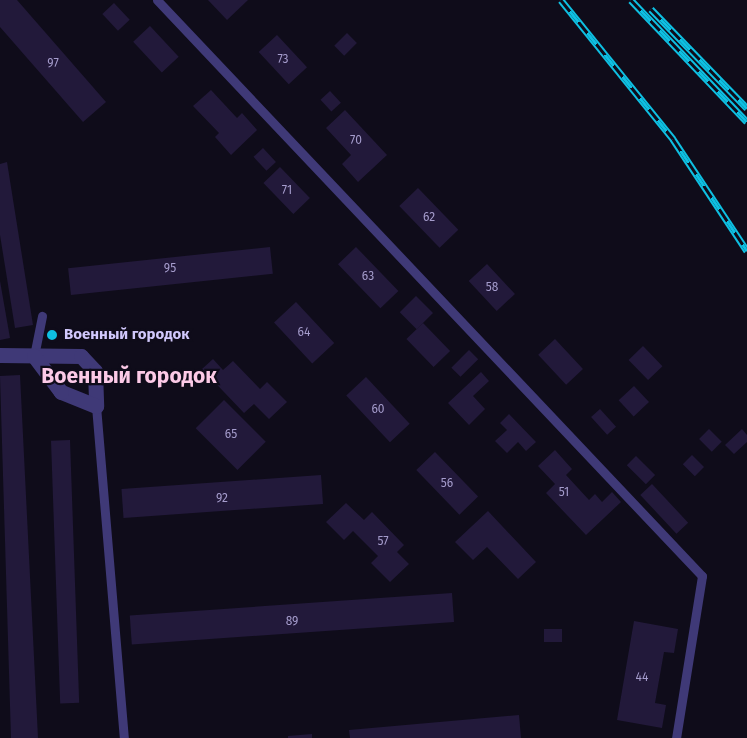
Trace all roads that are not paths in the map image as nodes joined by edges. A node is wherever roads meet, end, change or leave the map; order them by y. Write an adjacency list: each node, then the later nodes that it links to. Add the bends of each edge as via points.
1 (158, 0): 7 (lane, via 702,576)
2 (42, 316): 4 (lane)
3 (0, 355): 4 (street)
4 (34, 356): 5 (street, via 61,392); 5 (street, via 81,356 95,371)
5 (96, 406): 6 (lane)
6 (124, 738)
7 (676, 738)

